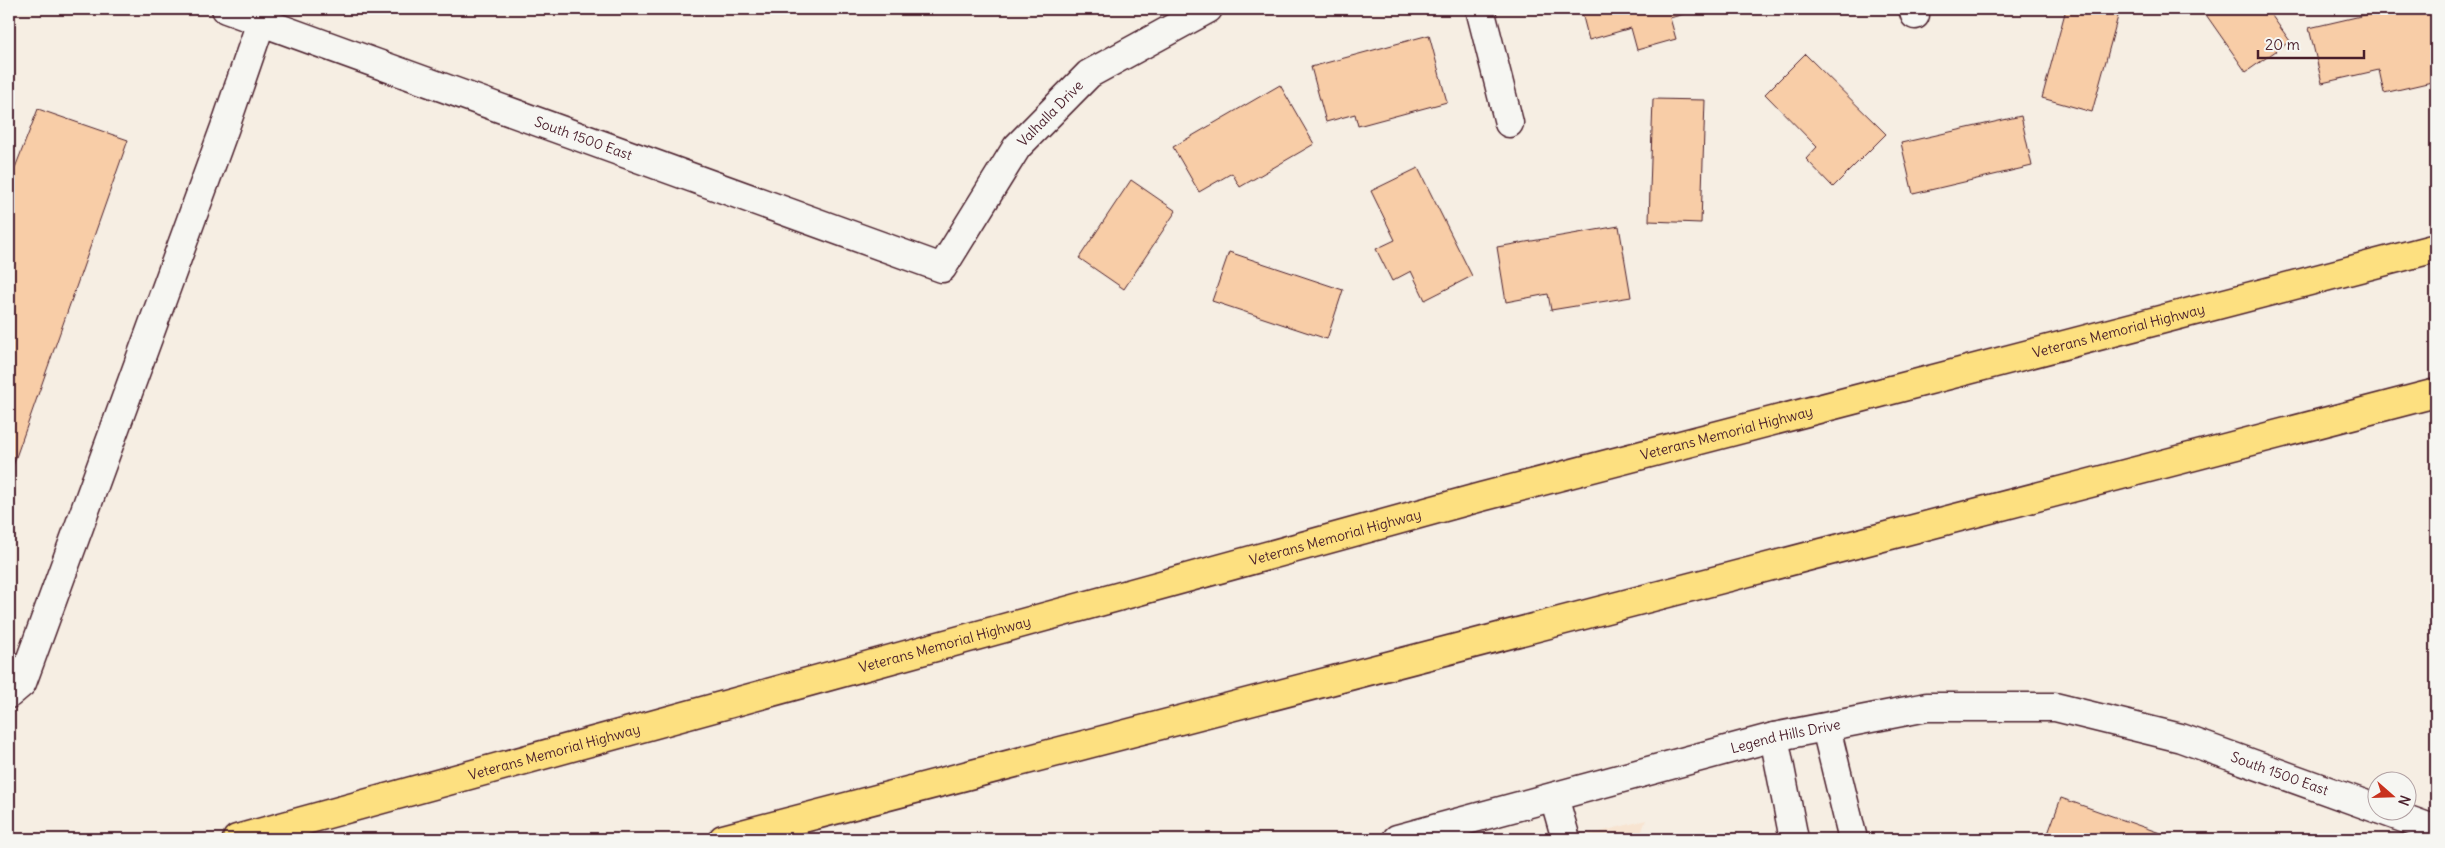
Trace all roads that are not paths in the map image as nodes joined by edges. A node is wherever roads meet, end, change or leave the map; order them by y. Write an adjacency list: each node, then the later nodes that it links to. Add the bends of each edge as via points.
1 (226, 9): 4 (street, South 1500 East)
2 (1208, 9): 7 (street, Valhalla Drive, via 1089,74 1016,147)
3 (1480, 9): 5 (street)
4 (261, 22): 7 (street, South 1500 East); 9 (street, via 22,683)
5 (1510, 124)
6 (2436, 248): 17 (highway, Veterans Memorial Highway, via 1481,497)
7 (942, 268)
8 (2436, 393): 18 (highway)
9 (9, 694)
10 (1826, 728): 11 (street, Legend Hills Drive); 12 (street, Legend Hills Drive, via 1927,707 2055,708); 22 (street)
11 (1774, 737): 13 (street, Legend Hills Drive); 21 (street)
12 (2181, 738): 14 (street, South 1500 East)
13 (1554, 797): 19 (street, Legend Hills Drive); 20 (street)
14 (2368, 805)
15 (2408, 820): 16 (street)
16 (2436, 830)
17 (237, 839)
18 (723, 839)
19 (1397, 839)
20 (1566, 839)
21 (1794, 839)
22 (1853, 839)

